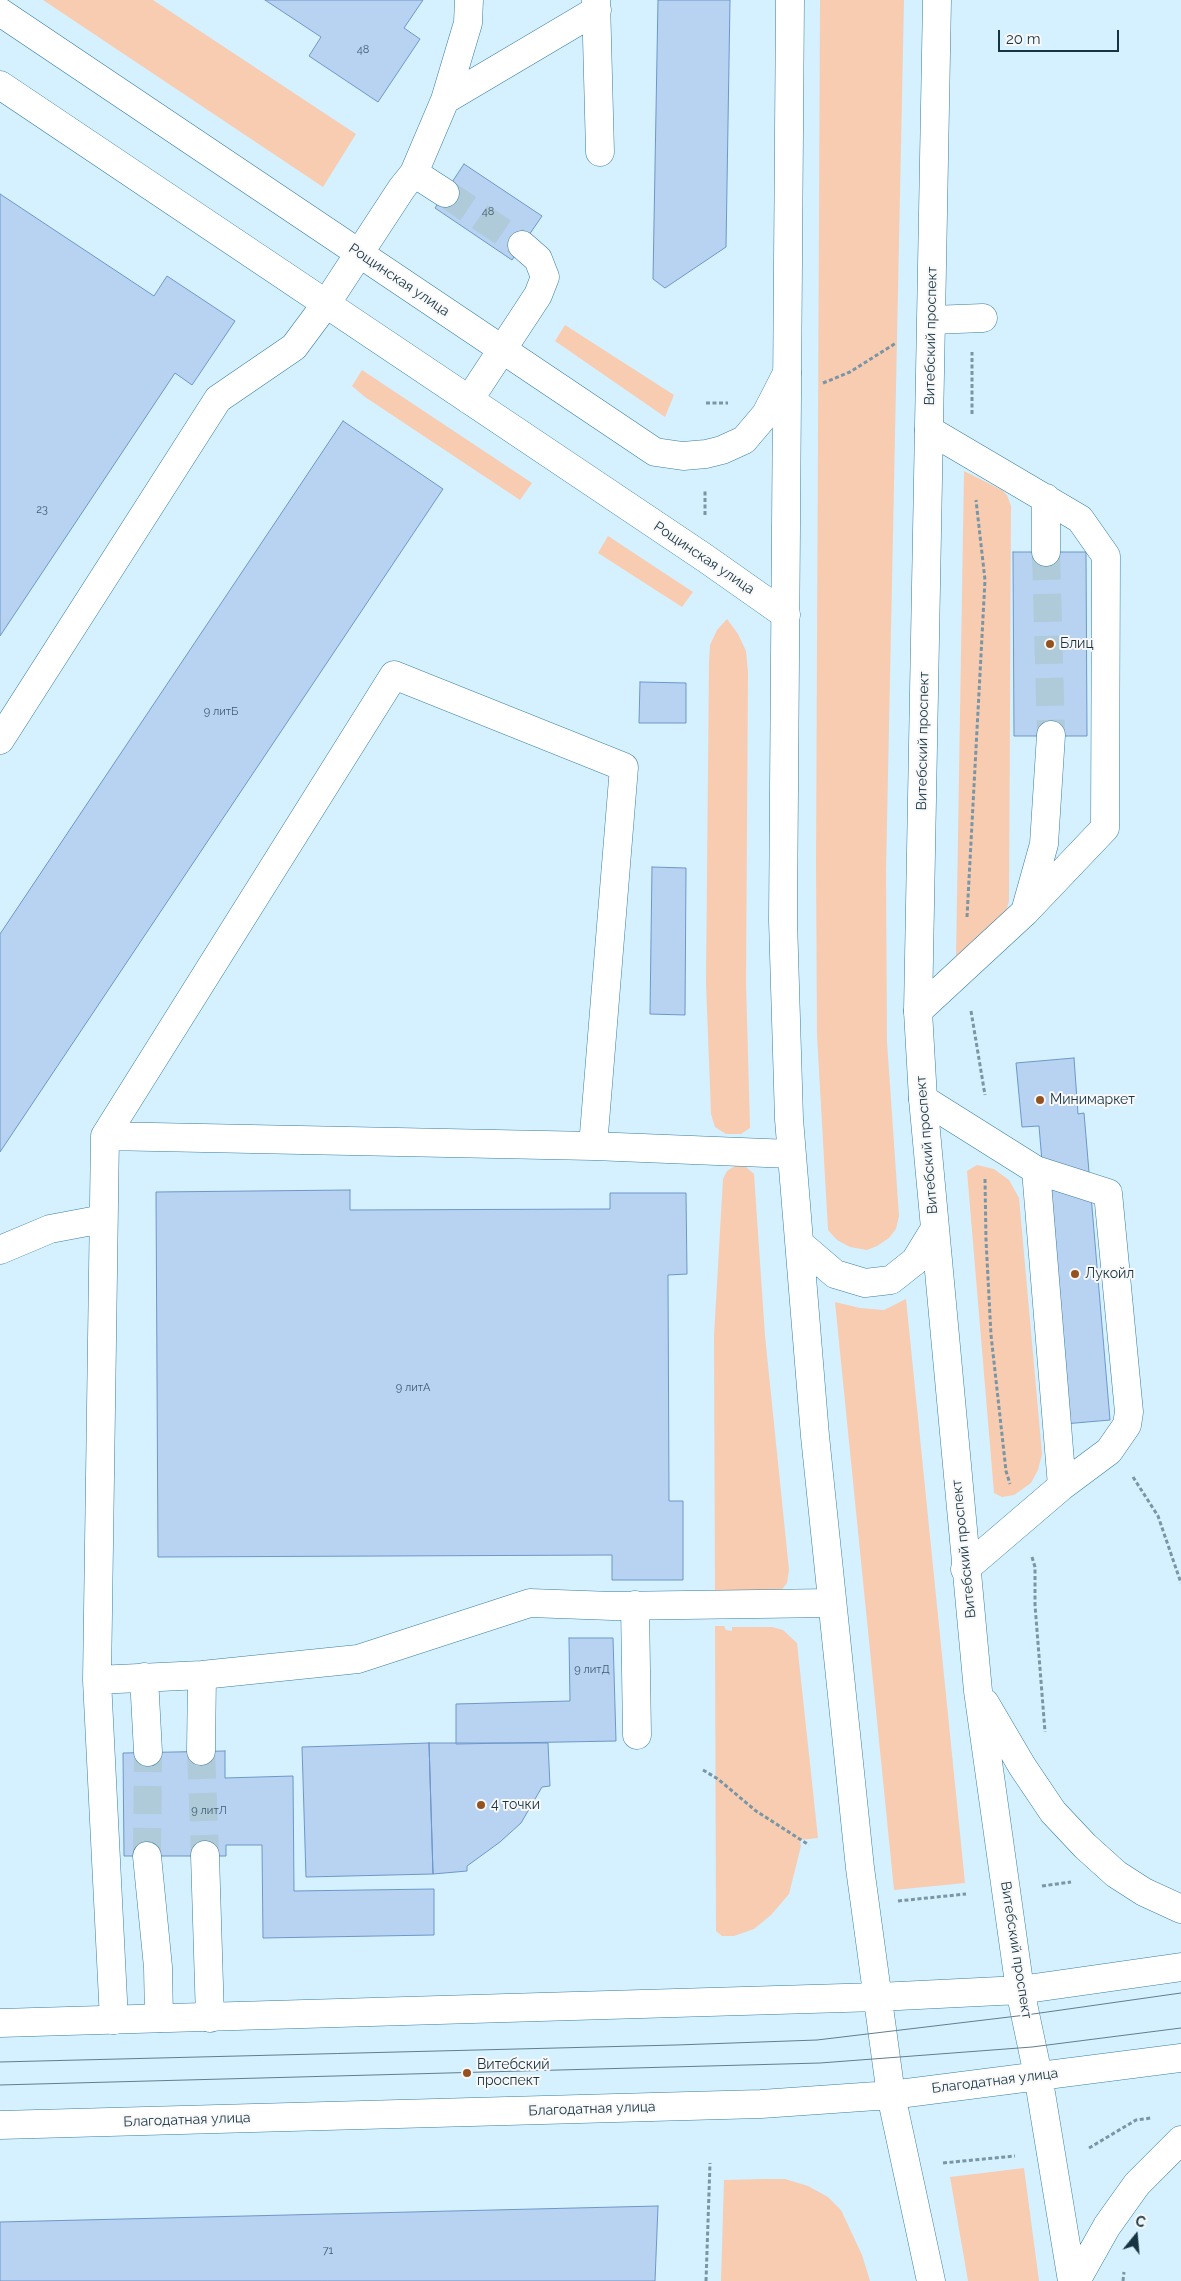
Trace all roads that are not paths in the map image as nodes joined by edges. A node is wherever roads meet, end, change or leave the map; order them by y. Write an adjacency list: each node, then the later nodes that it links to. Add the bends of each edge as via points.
1 (469, 0): 7 (main road, via 468,23)
2 (790, 0): 17 (main road)
3 (937, 0): 15 (main road, Витебский проспект)
4 (596, 5): 7 (main road); 8 (main road)
5 (0, 12): 12 (main road, Рощинская улица)
6 (0, 85): 13 (main road, Рощинская улица)
7 (445, 100): 9 (main road)
8 (600, 152)
9 (414, 173): 10 (main road); 12 (main road)
10 (445, 193)
11 (522, 244): 16 (main road, via 538,259 545,277 538,295)
12 (359, 253): 13 (main road); 16 (main road, Рощинская улица)
13 (326, 304): 18 (main road, Рощинская улица); 24 (main road, via 294,347 218,399)
14 (978, 318): 15 (main road)
15 (932, 320): 19 (main road, Витебский проспект)
16 (502, 349): 17 (main road, Рощинская улица, via 655,452 682,456 722,450 744,440 766,414); 18 (main road)
17 (786, 373): 22 (main road)
18 (469, 400): 22 (main road, Рощинская улица)
19 (929, 430): 20 (main road); 26 (main road, Витебский проспект)
20 (1046, 498): 21 (main road); 25 (main road, via 1080,519 1106,556 1105,828)
21 (1046, 552)
22 (786, 615): 30 (main road, via 783,920)
23 (1051, 735): 25 (main road, via 1044,844)
24 (0, 740)
25 (1025, 912): 26 (main road)
26 (918, 1011): 27 (main road, Витебский проспект)
27 (923, 1099): 31 (main road); 33 (main road, Витебский проспект)
28 (105, 1136): 29 (main road); 29 (main road, via 394,675 624,767); 32 (main road)
29 (592, 1146): 30 (main road)
30 (791, 1154): 34 (main road)
31 (1036, 1170): 36 (main road); 36 (main road, via 1108,1193 1129,1412 1127,1425 1109,1451)
32 (103, 1220): 35 (main road, via 50,1229); 42 (main road)
33 (934, 1230): 34 (main road, via 915,1261 891,1280 865,1283 835,1274); 37 (main road, Витебский проспект)
34 (800, 1244): 38 (main road)
35 (0, 1250)
36 (1062, 1486): 37 (main road)
37 (965, 1569): 43 (main road, Витебский проспект)
38 (831, 1603): 39 (main road); 52 (main road, via 860,1868)
39 (634, 1605): 40 (main road, via 530,1603 358,1659); 44 (main road)
40 (202, 1675): 41 (main road); 45 (main road)
41 (144, 1677): 42 (main road); 46 (main road)
42 (97, 1680): 55 (main road)
43 (978, 1690): 49 (main road, via 1053,1812 1116,1874 1144,1892); 51 (main road, Витебский проспект)
44 (637, 1735)
45 (201, 1751)
46 (148, 1752)
47 (146, 1856): 53 (main road, via 158,1967)
48 (205, 1856): 54 (main road)
49 (1181, 1909)
50 (1181, 1967): 51 (main road)
51 (1020, 1990): 52 (main road); 58 (main road, Витебский проспект)
52 (878, 1997): 54 (main road); 59 (main road)
53 (159, 2018): 54 (main road); 55 (main road)
54 (210, 2018)
55 (114, 2020): 56 (main road)
56 (0, 2023)
57 (1181, 2058): 58 (main road, Благодатная улица)
58 (1038, 2075): 59 (main road, Благодатная улица); 63 (main road, Витебский проспект)
59 (891, 2095): 60 (main road, Благодатная улица, via 703,2106); 62 (main road)
60 (0, 2125)
61 (1181, 2140): 64 (main road, via 1137,2184 1107,2226)
62 (931, 2281)
63 (1072, 2281)
64 (1076, 2281)

